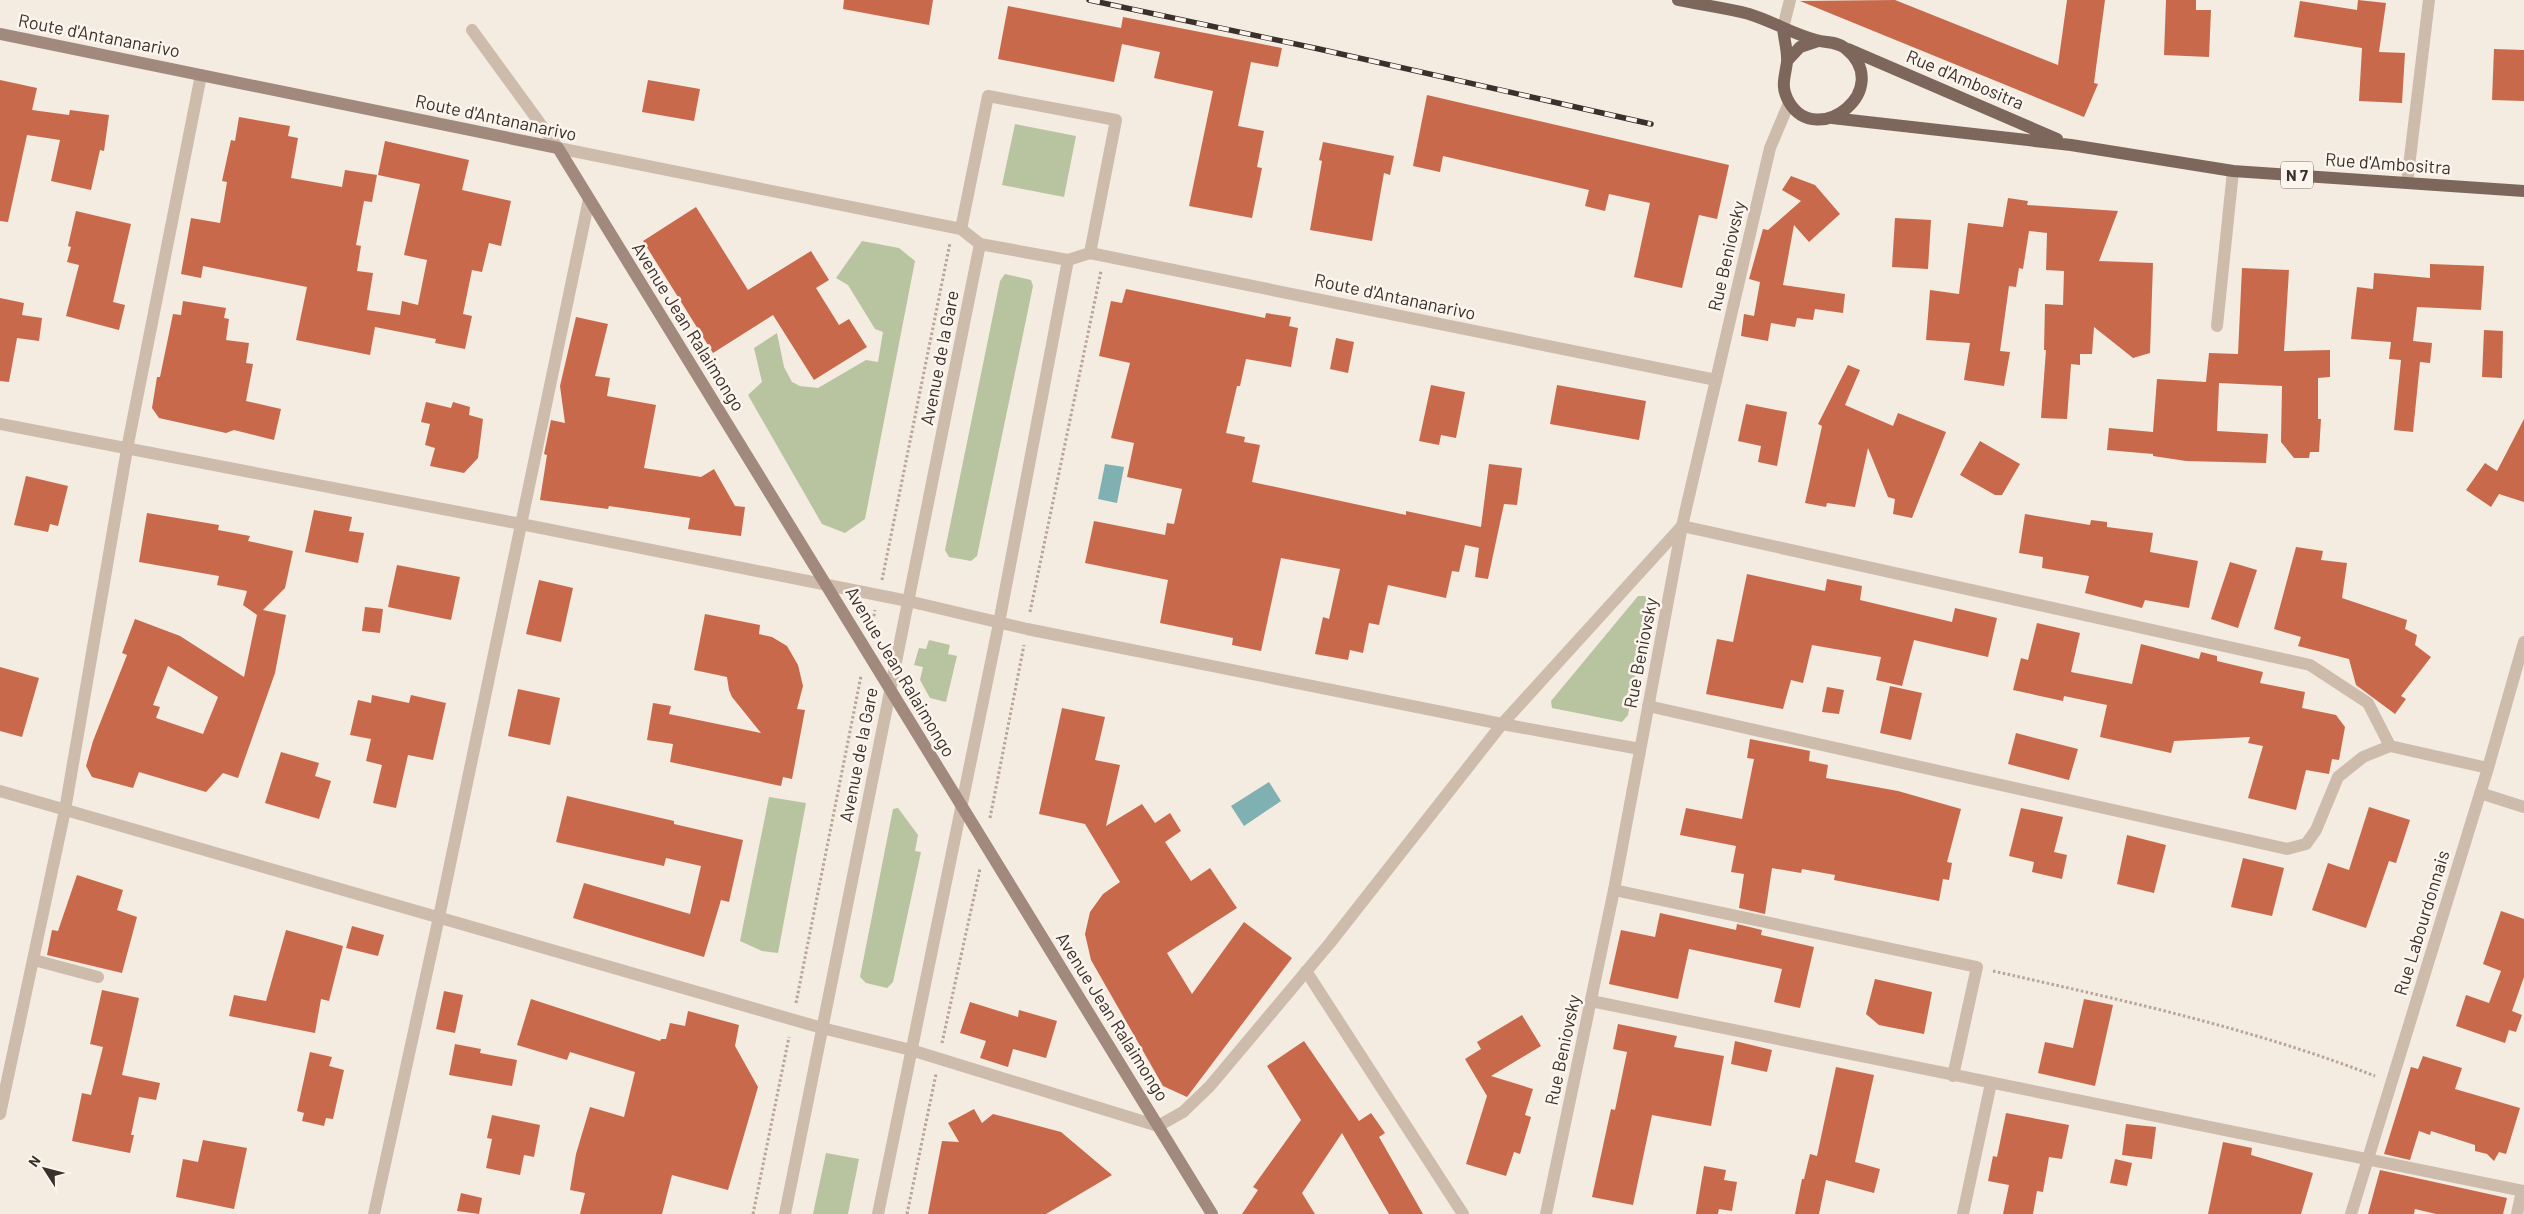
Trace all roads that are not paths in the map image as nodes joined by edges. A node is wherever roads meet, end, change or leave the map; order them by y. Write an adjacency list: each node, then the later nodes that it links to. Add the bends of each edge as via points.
1 (1678, 0): 4 (main road, N 7, via 1750,15)
2 (1790, 0): 4 (street)
3 (2429, 0): 16 (street)
4 (1783, 28): 7 (main road, N 7); 9 (main road)
5 (472, 30): 14 (street)
6 (0, 34): 10 (main road, Route d'Antananarivo)
7 (1818, 41): 8 (main road, N 7, via 1832,42); 9 (main road, via 1800,47)
8 (1845, 48): 12 (main road, via 1857,61 1861,78 1858,96 1848,110); 13 (main road, Rue d'Ambositra / N 7)
9 (1787, 61): 11 (main road, via 1782,82)
10 (202, 75): 14 (main road, Route d'Antananarivo); 26 (street)
11 (1789, 103): 12 (main road, N 7, via 1808,117); 24 (street, Rue Beniovsky, via 1770,148)
12 (1832, 118): 13 (main road, Rue d'Ambositra / N 7)
13 (2071, 145): 15 (main road, Rue d'Ambositra / N 7)
14 (558, 148): 18 (main road, Avenue Jean Ralaimongo); 19 (street, Route d'Antananarivo)
15 (2233, 171): 16 (main road, Rue d'Ambositra / N 7); 23 (street)
16 (2408, 183): 17 (main road, Rue d'Ambositra / N 7)
17 (2524, 192)
18 (589, 198): 27 (street); 29 (main road, Avenue Jean Ralaimongo)
19 (957, 228): 20 (street, Route d'Antananarivo); 21 (street, via 988,96 1116,120)
20 (980, 244): 22 (street); 30 (street, Avenue de la Gare)
21 (1090, 253): 22 (street, Route d'Antananarivo); 24 (street, Route d'Antananarivo)
22 (1068, 260): 31 (street)
23 (2217, 326)
24 (1716, 380): 28 (street, Rue Beniovsky)
25 (0, 424): 26 (street)
26 (127, 449): 27 (street); 43 (street)
27 (521, 524): 29 (street); 45 (street)
28 (1682, 526): 34 (street, Rue Beniovsky); 35 (street); 36 (street, via 2310,665 2368,703)
29 (826, 584): 30 (street); 33 (main road, Avenue Jean Ralaimongo)
30 (908, 602): 31 (street); 33 (street, Avenue de la Gare)
31 (999, 623): 35 (street); 41 (street)
32 (2524, 642): 38 (street, Rue Labourdonnais)
33 (890, 692): 41 (main road, Avenue Jean Ralaimongo); 50 (street, Avenue de la Gare)
34 (1648, 706): 36 (street, via 2287,848 2306,844 2316,830 2338,777 2363,757); 37 (street, Rue Beniovsky)
35 (1502, 724): 37 (street); 47 (street)
36 (2390, 746): 38 (street)
37 (1640, 749): 44 (street, Rue Beniovsky)
38 (2488, 768): 40 (street, Rue Labourdonnais)
39 (0, 791): 43 (street)
40 (2480, 793): 42 (street); 56 (street, Rue Labourdonnais)
41 (962, 807): 51 (street); 55 (main road, Avenue Jean Ralaimongo)
42 (2524, 807)
43 (65, 810): 45 (street); 46 (street)
44 (1614, 890): 49 (street, Rue Beniovsky); 52 (street, via 1978,967)
45 (439, 917): 50 (street); 58 (street)
46 (34, 960): 48 (street); 54 (street)
47 (1306, 971): 55 (street, via 1210,1086 1184,1112); 62 (street)
48 (98, 977)
49 (1591, 1001): 52 (street); 63 (street, Rue Beniovsky)
50 (822, 1028): 51 (street); 59 (street, Avenue de la Gare)
51 (911, 1050): 55 (street); 60 (street)
52 (1953, 1076): 53 (street)
53 (1992, 1083): 56 (street); 64 (street)
54 (0, 1114)
55 (1158, 1126): 61 (main road, Avenue Jean Ralaimongo)
56 (2368, 1161): 57 (street); 65 (street, Rue Labourdonnais)
57 (2523, 1191): 66 (street)
58 (374, 1214)
59 (784, 1214)
60 (878, 1214)
61 (1212, 1214)
62 (1463, 1214)
63 (1546, 1214)
64 (1962, 1214)
65 (2351, 1214)
66 (2517, 1214)

